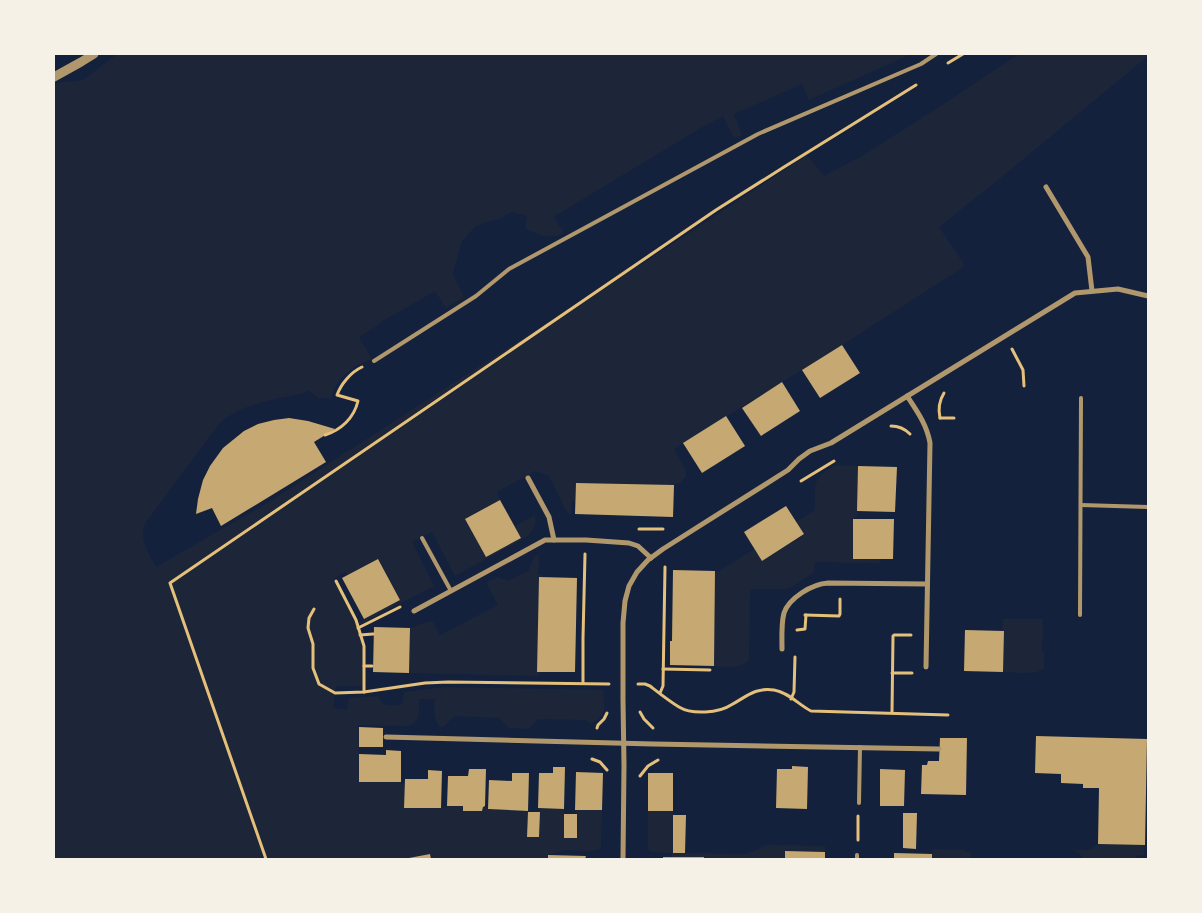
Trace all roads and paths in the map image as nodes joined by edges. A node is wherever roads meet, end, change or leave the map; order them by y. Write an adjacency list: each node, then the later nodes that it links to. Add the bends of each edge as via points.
1 (94, 54): 5 (street)
2 (936, 54): 13 (lane, via 921,64 758,134 509,269 476,296)
3 (963, 54): 4 (path)
4 (948, 64)
5 (54, 78)
6 (916, 84): 79 (path, via 716,210 170,584)
7 (1046, 187): 8 (street, via 1088,257)
8 (1092, 291): 9 (street, via 1118,289); 16 (street, via 1075,293)
9 (1148, 296)
10 (1019, 344): 11 (path)
11 (1011, 349): 12 (path); 14 (path, via 1023,370)
12 (1004, 353)
13 (374, 361): 22 (path, via 358,369 339,390 337,395 358,401 358,405 343,426)
14 (1024, 386)
15 (946, 392): 18 (path, via 940,401)
16 (907, 396): 23 (street, via 926,426); 32 (street, via 831,443 810,451 788,470)
17 (1081, 398): 27 (lane)
18 (940, 418): 19 (path); 20 (path)
19 (954, 418)
20 (941, 424)
21 (887, 428): 23 (path, via 903,428 910,434 915,452)
22 (325, 435)
23 (930, 453): 36 (street)
24 (840, 457): 26 (path)
25 (528, 478): 30 (street, via 548,518)
26 (794, 486)
27 (1080, 505): 28 (lane); 41 (lane)
28 (1148, 507)
29 (422, 538): 37 (lane)
30 (554, 540): 31 (street); 37 (street, via 546,540)
31 (586, 540): 32 (street, via 634,544); 53 (path)
32 (651, 558): 55 (street, via 633,578 625,601)
33 (670, 564): 51 (path, via 665,567)
34 (336, 581): 43 (path)
35 (841, 583): 36 (street); 42 (street, via 810,588 793,601); 42 (path, via 839,616)
36 (927, 584): 46 (street)
37 (450, 591): 40 (street)
38 (402, 607): 43 (path)
39 (314, 609): 59 (path, via 308,628 318,684 335,693)
40 (414, 611)
41 (1080, 614)
42 (784, 615): 47 (street)
43 (358, 628): 45 (path)
44 (373, 634): 45 (path)
45 (360, 635): 48 (path)
46 (926, 635): 50 (street); 63 (path, via 893,636)
47 (782, 649)
48 (364, 666): 49 (path); 59 (path)
49 (372, 666)
50 (926, 667)
51 (662, 669): 52 (path); 60 (path)
52 (710, 670)
53 (583, 683): 54 (path); 59 (path, via 448,682)
54 (606, 684): 55 (path); 57 (path)
55 (623, 684): 56 (path); 67 (street)
56 (637, 684): 58 (path); 60 (path, via 648,685)
57 (606, 689)
58 (638, 689)
59 (364, 692)
60 (660, 693): 63 (path, via 680,708 693,711 722,710 750,693 772,690 781,692 811,711)
61 (607, 708): 66 (path, via 598,725)
62 (640, 710): 68 (path, via 654,728)
63 (892, 712): 64 (path)
64 (948, 715)
65 (386, 737): 66 (street)
66 (597, 742): 67 (street); 73 (path)
67 (624, 743): 68 (street); 80 (street)
68 (653, 744): 69 (street); 74 (path)
69 (860, 747): 70 (street); 77 (lane)
70 (938, 749)
71 (586, 758): 73 (path)
72 (662, 759): 74 (path)
73 (597, 761): 75 (path)
74 (653, 762): 76 (path)
75 (610, 773)
76 (638, 780)
77 (859, 803): 78 (path)
78 (857, 857)
79 (266, 859)
80 (623, 859)

